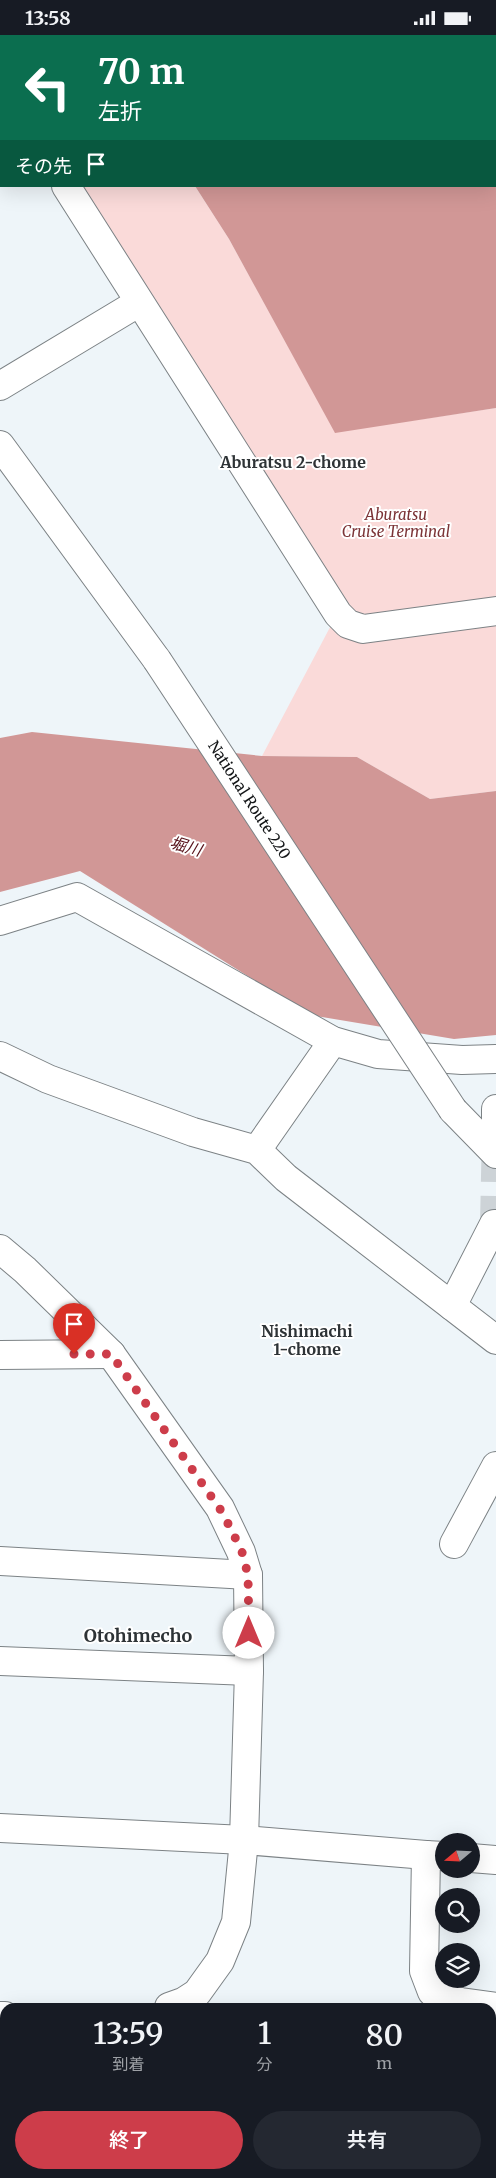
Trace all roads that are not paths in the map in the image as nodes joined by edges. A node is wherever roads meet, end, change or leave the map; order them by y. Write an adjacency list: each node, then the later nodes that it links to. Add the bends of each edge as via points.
1 (67, 187): 2 (main road)
2 (138, 303): 3 (main road); 5 (main road, via 338,614 348,624 363,629 388,627)
3 (0, 386)
4 (0, 445): 13 (main road, National Route 220, bridge, via 157,660 453,1111)
5 (496, 611)
6 (0, 921): 7 (main road, via 77,897)
7 (333, 1041): 9 (main road, via 378,1054 462,1061); 12 (main road)
8 (0, 1056): 12 (main road, via 48,1079 193,1132)
9 (496, 1059)
10 (496, 1109): 11 (main road)
11 (496, 1121)
12 (257, 1150): 16 (main road, via 286,1178)
13 (496, 1154)
14 (494, 1224): 16 (main road)
15 (0, 1249): 18 (main road)
16 (452, 1306): 17 (main road)
17 (496, 1340)
18 (111, 1354): 19 (main road); 23 (main road, via 220,1509 242,1552)
19 (0, 1355)
20 (496, 1466): 21 (main road)
21 (454, 1544)
22 (0, 1561): 23 (main road)
23 (248, 1575): 25 (main road)
24 (0, 1661): 25 (main road)
25 (249, 1671): 27 (main road)
26 (0, 1827): 27 (main road)
27 (244, 1840): 28 (main road); 31 (main road, via 236,1922 220,1961 196,1993)
28 (435, 1856): 32 (main road, via 424,1971 438,1997)
29 (480, 1859): 30 (main road)
30 (496, 1860)
31 (180, 2003)
32 (468, 2003)

